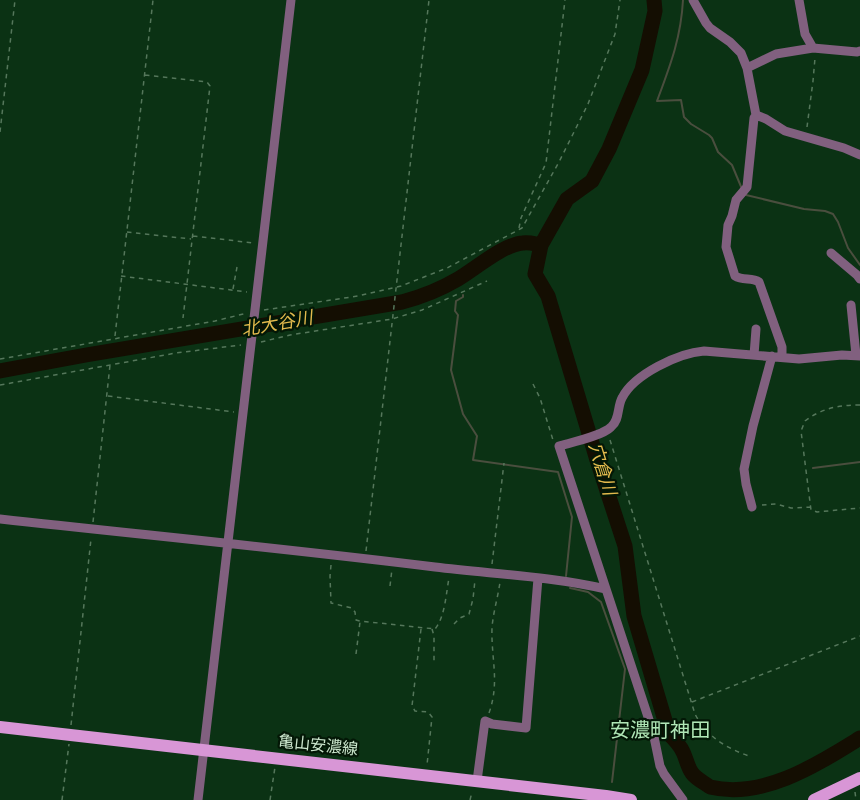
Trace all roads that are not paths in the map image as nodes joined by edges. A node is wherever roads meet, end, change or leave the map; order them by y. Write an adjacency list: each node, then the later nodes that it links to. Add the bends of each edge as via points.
1 (291, 0): 18 (street)
2 (693, 0): 6 (street, via 710,28 739,50)
3 (799, 0): 4 (street, via 805,34)
4 (813, 48): 5 (street); 6 (street, via 776,54)
5 (860, 51)
6 (747, 68): 7 (street)
7 (756, 115): 8 (street, via 785,131); 15 (street, via 747,187 736,200 728,223 726,247 735,276 759,282 782,347)
8 (860, 155)
9 (831, 253): 10 (street)
10 (860, 279)
11 (850, 305): 14 (street)
12 (756, 329): 13 (street)
13 (754, 355): 15 (street); 20 (street, via 697,352 646,372 625,392 616,422 605,431 559,447)
14 (858, 355): 15 (street)
15 (777, 357): 16 (street, via 753,426 744,469)
16 (752, 507)
17 (0, 519): 18 (street)
18 (229, 543): 19 (street); 22 (street)
19 (538, 578): 20 (street); 24 (street, via 526,728 485,721)
20 (606, 589): 27 (street, via 653,732 660,766)
21 (0, 727): 22 (main road, 亀山安濃線)
22 (204, 750): 24 (main road, 亀山安濃線); 25 (street)
23 (860, 778): 28 (main road)
24 (477, 782): 26 (main road, 亀山安濃線)
25 (198, 800)
26 (631, 800)
27 (683, 800)
28 (814, 800)

